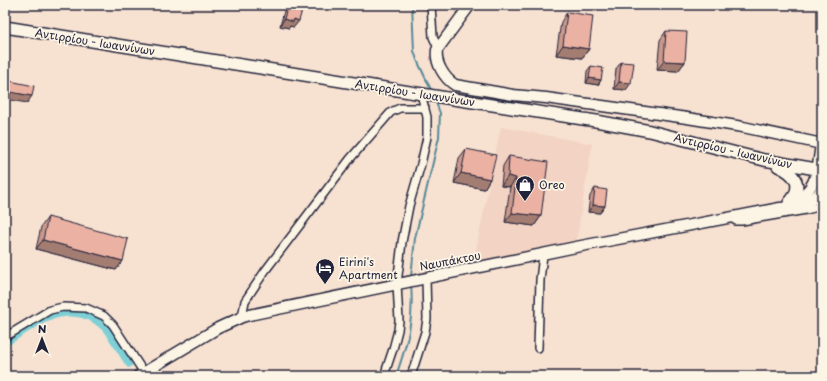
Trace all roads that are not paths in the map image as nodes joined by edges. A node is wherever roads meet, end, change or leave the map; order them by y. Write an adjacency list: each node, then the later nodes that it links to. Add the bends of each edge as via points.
1 (431, 5): 4 (street, via 433,37)
2 (470, 5): 4 (main road)
3 (5, 27): 6 (main road, Αντιρρίου - Ιωαννίνων)
4 (438, 48): 5 (main road, via 437,63)
5 (455, 85): 7 (main road); 9 (main road, via 701,121)
6 (423, 95): 7 (main road, Αντιρρίου - Ιωαννίνων); 8 (street)
7 (450, 99): 10 (main road, Αντιρρίου - Ιωαννίνων, via 634,128)
8 (425, 108): 18 (street, via 426,143 402,242); 19 (street, via 400,108 391,112 350,160 265,271 245,300)
9 (822, 144): 11 (main road, Ναυπάκτου)
10 (764, 160): 11 (main road, Αντιρρίου - Ιωαννίνων); 13 (main road, via 794,176 797,190 793,199)
11 (820, 169): 13 (main road, Ναυπάκτου, via 809,190 800,198)
12 (822, 189): 13 (main road, Ναυπάκτου, via 815,198 806,203)
13 (784, 205): 15 (main road, Ναυπάκτου)
14 (822, 206): 15 (street, via 742,222)
15 (731, 217): 16 (main road, Ναυπάκτου)
16 (543, 255): 17 (main road, Ναυπάκτου); 21 (street)
17 (421, 279): 18 (main road, Ναυπάκτου); 24 (street, via 427,319)
18 (400, 284): 19 (main road, Ναυπάκτου); 23 (street, via 398,330)
19 (242, 317): 22 (main road, Ναυπάκτου, via 218,328)
20 (5, 337): 22 (street, via 50,310 63,307 86,308 104,316 113,325)
21 (538, 348)
22 (143, 375)
23 (384, 376)
24 (412, 376)

